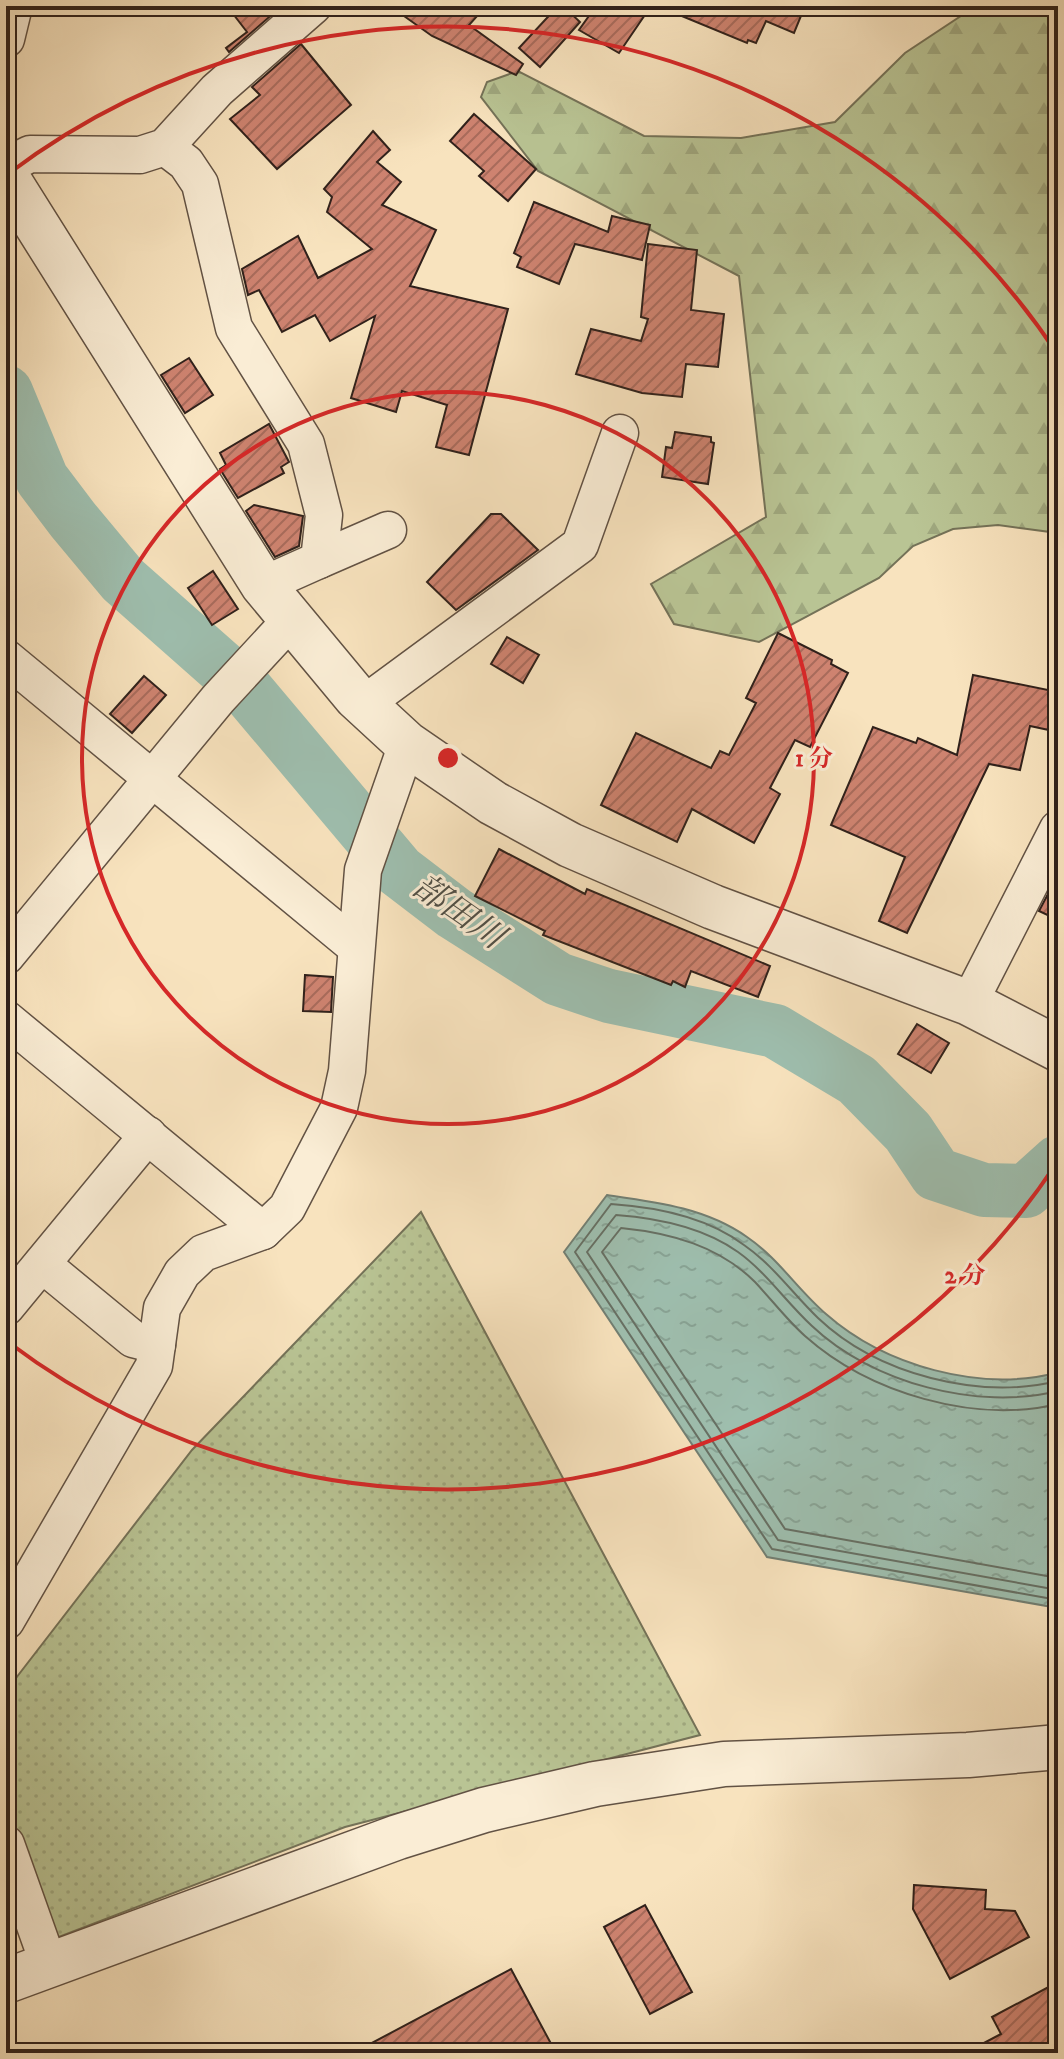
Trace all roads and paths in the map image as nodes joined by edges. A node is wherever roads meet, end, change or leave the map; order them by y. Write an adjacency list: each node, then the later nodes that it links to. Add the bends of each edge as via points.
1 (14, 6): 3 (street)
2 (313, 6): 4 (street, via 217,90)
3 (6, 39)
4 (165, 147): 5 (street, via 140,155 30,154); 9 (street, via 186,163 200,184 234,328 306,444 324,515)
5 (6, 166)
6 (6, 176): 10 (street)
7 (620, 433): 13 (street, via 580,545)
8 (388, 530): 9 (street)
9 (319, 560): 10 (street)
10 (263, 585): 11 (street)
11 (291, 620): 13 (street); 15 (street)
12 (6, 658): 15 (street)
13 (364, 704): 14 (street)
14 (407, 744): 17 (street, via 363,870); 19 (street, via 493,803 570,845 713,907)
15 (152, 778): 17 (street); 18 (street)
16 (1058, 829): 19 (street)
17 (356, 947): 24 (street, via 347,1071 339,1108 287,1208)
18 (6, 956)
19 (969, 1003): 21 (street); 22 (street)
20 (6, 1019): 23 (street)
21 (1058, 1021)
22 (1058, 1049)
23 (148, 1135): 24 (street); 25 (street)
24 (263, 1231): 27 (street, via 203,1253 182,1273 162,1308)
25 (42, 1264): 26 (street); 27 (street, via 133,1339)
26 (6, 1307)
27 (157, 1345): 28 (street, via 154,1366)
28 (6, 1621)
29 (1058, 1747): 31 (street, via 724,1764 595,1784 398,1837)
30 (6, 1844): 31 (street)
31 (49, 1965): 32 (street)
32 (6, 1981)

